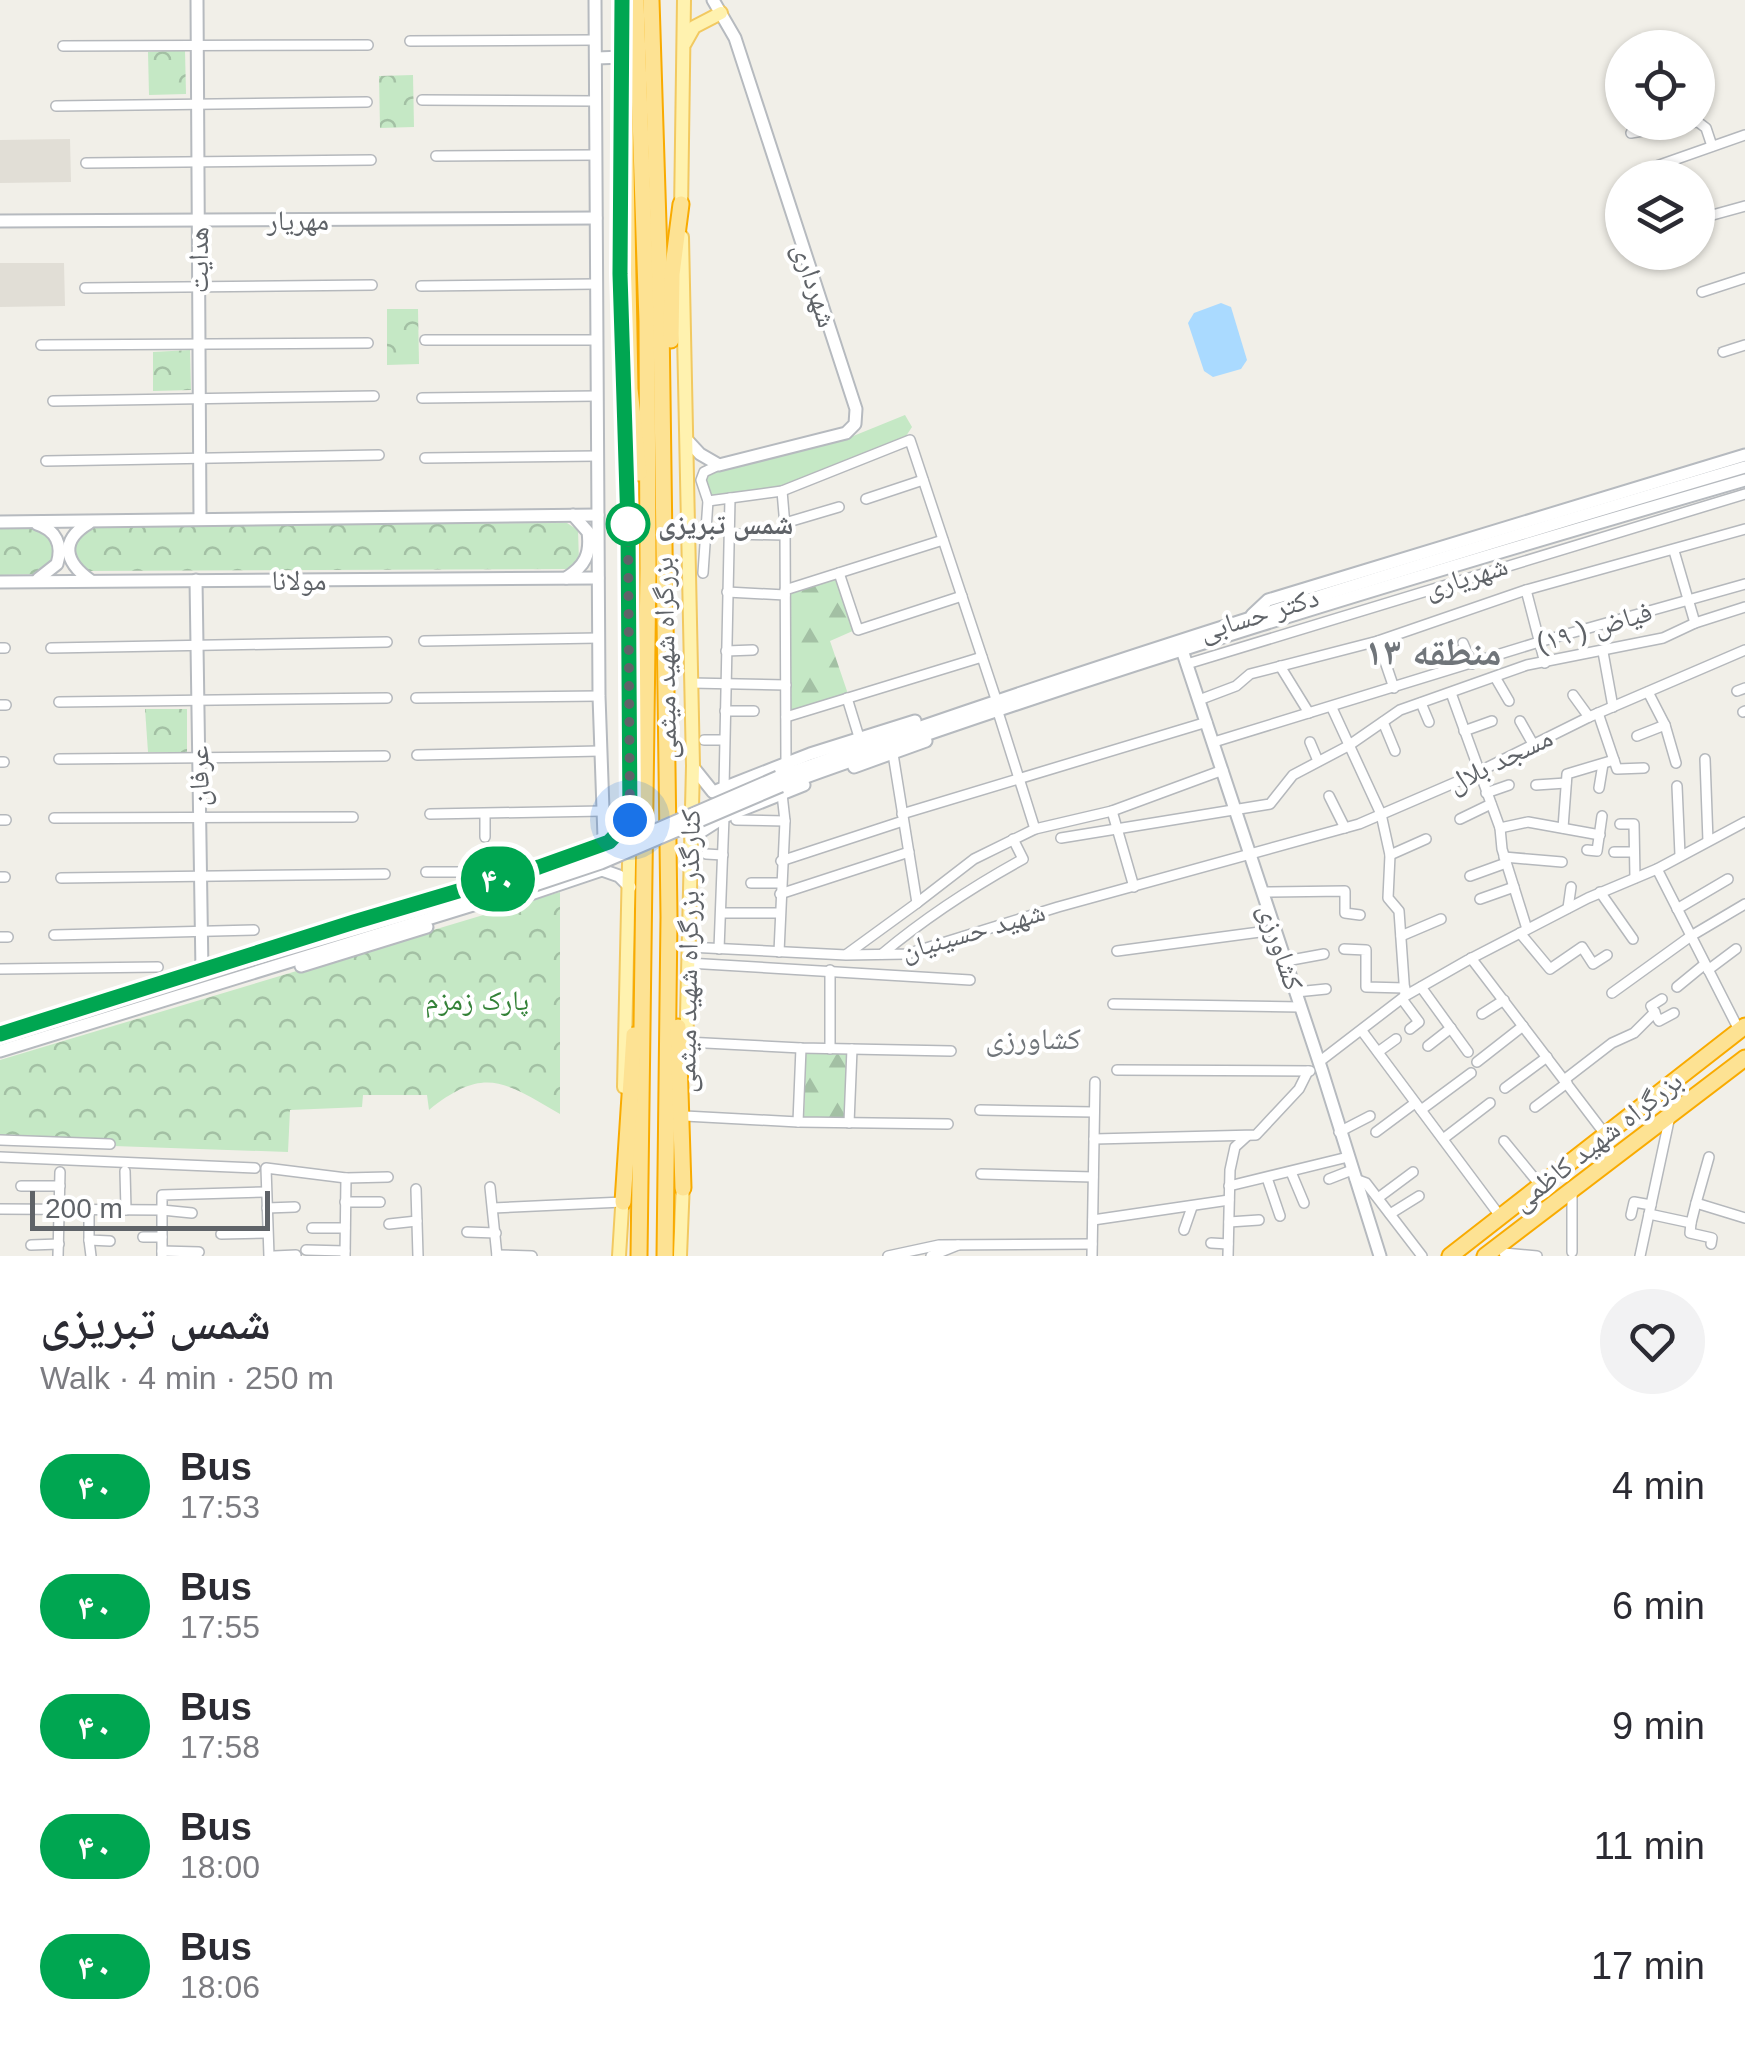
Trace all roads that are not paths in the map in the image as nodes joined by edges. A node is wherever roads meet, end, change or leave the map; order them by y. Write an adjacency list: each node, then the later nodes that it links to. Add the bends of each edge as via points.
1 (197, 0): 10 (street, هدایت)
2 (594, 0): 8 (street)
3 (622, 0): 15 (main road)
4 (636, 0): 84 (highway, بزرگراه شهید میثمی)
5 (651, 0): 84 (highway, بزرگراه شهید میثمی)
6 (684, 0): 13 (main road, کنارگذر بزرگراه شهید میثمی)
7 (718, 4): 13 (main road); 62 (street, شهرداری, via 735,38 856,409 846,433)
8 (595, 40): 9 (street); 14 (street)
9 (410, 41)
10 (197, 45): 11 (street); 12 (street); 19 (street, هدایت)
11 (368, 45)
12 (63, 46)
13 (684, 46): 30 (main road, کنارگذر بزرگراه شهید میثمی)
14 (596, 58): 15 (street); 17 (street)
15 (624, 58): 84 (highway, via 630,389); 202 (main road, via 620,274)
16 (422, 100): 17 (street)
17 (596, 101): 24 (street)
18 (367, 102): 19 (street)
19 (197, 103): 20 (street); 29 (street, هدایت)
20 (56, 106)
21 (1745, 135): 23 (street)
22 (1710, 140): 23 (street)
23 (1712, 146): 27 (street)
24 (596, 155): 25 (street); 33 (street)
25 (436, 156)
26 (371, 160): 29 (street)
27 (1673, 160)
28 (86, 162): 29 (street)
29 (197, 162): 34 (street, هدایت)
30 (681, 204): 55 (main road, کنارگذر بزرگراه شهید میثمی); 84 (highway, via 672,274 668,536)
31 (1745, 206): 32 (street)
32 (1715, 214)
33 (596, 218): 34 (street, مهریار); 37 (street)
34 (198, 220): 35 (street, مهریار); 40 (street, هدایت)
35 (0, 221)
36 (1745, 278): 42 (street)
37 (596, 284): 39 (street); 44 (street)
38 (372, 285): 40 (street)
39 (421, 286)
40 (198, 287): 41 (street); 46 (street, هدایت)
41 (84, 288)
42 (1702, 292)
43 (425, 340): 44 (street)
44 (597, 340): 51 (street)
45 (368, 343): 46 (street)
46 (198, 344): 48 (street); 52 (street, هدایت)
47 (1745, 345): 49 (street)
48 (41, 346)
49 (1723, 352)
50 (374, 396): 52 (street)
51 (597, 396): 53 (street); 58 (street)
52 (199, 398): 54 (street); 59 (street, هدایت)
53 (422, 398)
54 (53, 401)
55 (688, 441): 62 (street); 85 (main road, کنارگذر بزرگراه شهید میثمی)
56 (1745, 454): 101 (street, via 1268,600)
57 (379, 455): 59 (street)
58 (598, 456): 60 (street); 72 (street)
59 (200, 458): 61 (street); 74 (street, هدایت)
60 (425, 458)
61 (46, 461)
62 (720, 464): 70 (street, via 701,480)
63 (1745, 467): 101 (street, دکتر حسابی)
64 (923, 480): 66 (street, via 910,440); 69 (street); 82 (street)
65 (1745, 480): 114 (street, دکتر حسابی)
66 (782, 491): 68 (street); 78 (street)
67 (1745, 494): 114 (street, شهریاری)
68 (730, 498): 70 (street); 80 (street)
69 (866, 499)
70 (708, 501): 85 (street)
71 (840, 507): 78 (street)
72 (598, 515): 73 (street); 89 (street)
73 (573, 516): 74 (street); 88 (street, via 588,532 589,554)
74 (200, 519): 75 (street)
75 (93, 521): 77 (street); 90 (street, via 75,533 69,548 74,566)
76 (0, 522): 77 (street)
77 (27, 522): 92 (street, via 52,531 60,546 57,564)
78 (785, 522): 81 (street)
79 (1745, 529): 83 (street)
80 (729, 534): 81 (street); 87 (street)
81 (785, 535): 97 (street)
82 (943, 540): 86 (street); 98 (street)
83 (1674, 551): 95 (street); 99 (street)
84 (656, 568): 262 (highway, بزرگراه شهید میثمی); 263 (highway, بزرگراه شهید میثمی)
85 (696, 573): 87 (street); 121 (main road, کنارگذر بزرگراه شهید میثمی)
86 (839, 573): 97 (street); 98 (street, via 858,630)
87 (728, 574): 96 (street)
88 (566, 578): 89 (street, مولانا); 91 (street, مولانا)
89 (598, 578): 103 (street)
90 (90, 580): 91 (street, مولانا); 92 (street, مولانا)
91 (196, 580): 109 (street, عرفان)
92 (34, 581): 93 (street, مولانا)
93 (0, 582)
94 (1745, 584): 99 (street, فیاض ( ۱۹))
95 (1526, 590): 105 (street); 107 (street)
96 (727, 592): 97 (street); 113 (street)
97 (785, 592): 123 (street)
98 (962, 596): 116 (street)
99 (1688, 600): 102 (street); 107 (street, فیاض ( ۱۹))
100 (1745, 607): 102 (street)
101 (1252, 616): 114 (street, دکتر حسابی)
102 (1695, 623): 115 (street)
103 (599, 638): 104 (street); 128 (street)
104 (424, 640)
105 (1378, 641): 119 (street); 124 (street)
106 (387, 642): 109 (street)
107 (1540, 642): 117 (street); 118 (street, فیاض ( ۱۹))
108 (1463, 643): 118 (street)
109 (197, 646): 110 (street); 135 (street, عرفان)
110 (51, 648)
111 (752, 650): 113 (street)
112 (1745, 650): 125 (street, مسجد بلال)
113 (726, 651): 122 (street)
114 (1183, 651): 132 (street, کشاورزی); 137 (street, دکتر حسابی)
115 (1603, 652): 117 (street); 138 (street)
116 (982, 657): 131 (street); 137 (street)
117 (1545, 662): 120 (street)
118 (1472, 664): 124 (street, فیاض ( ۱۹))
119 (1280, 666): 132 (street); 142 (street)
120 (1495, 677): 126 (street); 133 (street)
121 (692, 683): 122 (street); 173 (main road, کنارگذر بزرگراه شهید میثمی)
122 (726, 684): 123 (street); 140 (street)
123 (786, 686): 144 (street)
124 (1394, 688): 139 (street, فیاض ( ۱۹))
125 (1648, 692): 138 (street, مسجد بلال); 150 (street)
126 (1450, 693): 136 (street); 151 (street)
127 (1572, 695): 143 (street)
128 (599, 696): 130 (street); 161 (street)
129 (387, 698): 135 (street)
130 (416, 698)
131 (847, 698): 144 (street); 153 (street)
132 (1199, 700): 147 (street, کشاورزی)
133 (1509, 700)
134 (59, 702): 135 (street)
135 (198, 702): 167 (street, عرفان)
136 (1421, 703): 148 (street); 149 (street)
137 (997, 705): 153 (street); 162 (street); 177 (street); 179 (street, دکتر حسابی)
138 (1613, 706): 143 (street, مسجد بلال)
139 (1332, 708): 142 (street, فیاض ( ۱۹)); 159 (street)
140 (725, 711): 141 (street); 155 (street)
141 (754, 712)
142 (1309, 714): 156 (street, فیاض ( ۱۹))
143 (1594, 715): 158 (street, مسجد بلال); 172 (street)
144 (786, 717): 169 (street)
145 (1492, 721): 151 (street)
146 (1520, 721): 158 (street)
147 (1207, 722): 156 (street, کشاورزی); 177 (street)
148 (1383, 722): 159 (street); 160 (street)
149 (1429, 722)
150 (1665, 725): 152 (street); 170 (street)
151 (1464, 731): 176 (street)
152 (1636, 736)
153 (860, 737): 169 (street)
154 (704, 740): 155 (street)
155 (724, 740): 184 (street)
156 (1214, 742): 175 (street, کشاورزی)
157 (1310, 742): 168 (street)
158 (1533, 744): 176 (street, مسجد بلال)
159 (1348, 746): 168 (street); 194 (street)
160 (1396, 751)
161 (600, 752): 163 (street); 189 (street)
162 (894, 754): 179 (street); 199 (street)
163 (417, 755)
164 (385, 756): 167 (street)
165 (1704, 759): 187 (street)
166 (58, 760): 167 (street)
167 (198, 760): 198 (street, عرفان)
168 (1318, 761): 191 (street, via 1293,776 1270,804)
169 (786, 763): 184 (street)
170 (1676, 763)
171 (1602, 764): 172 (street); 178 (street, via 1567,774); 183 (street)
172 (1615, 765): 174 (street)
173 (692, 766): 184 (street); 215 (main road, کنارگذر بزرگراه شهید میثمی)
174 (1644, 768)
175 (1223, 770): 190 (street); 191 (street, کشاورزی)
176 (1478, 772): 188 (street); 194 (street, مسجد بلال)
177 (1019, 779): 199 (street); 206 (street)
178 (1566, 783): 181 (street); 209 (street)
179 (780, 785): 200 (street); 203 (street); 246 (street, bridge, via 601,862)
180 (1508, 785): 188 (street)
181 (1536, 785)
182 (1677, 786): 230 (street)
183 (1599, 788)
184 (718, 790): 200 (street, via 708,808)
185 (1328, 796): 207 (street)
186 (1721, 796): 187 (street)
187 (1706, 797): 219 (street)
188 (1489, 799): 201 (street); 208 (street)
189 (602, 811): 193 (street); 220 (street)
190 (1112, 811): 206 (street); 210 (street)
191 (1236, 812): 210 (street); 227 (street, کشاورزی)
192 (430, 814): 193 (street)
193 (485, 814): 214 (street)
194 (1381, 814): 207 (street, مسجد بلال); 229 (street)
195 (1602, 816): 213 (street)
196 (353, 817): 198 (street)
197 (54, 818): 198 (street)
198 (200, 818): 240 (street, عرفان)
199 (903, 818): 222 (street); 232 (street)
200 (726, 819): 203 (street); 215 (street); 228 (street)
201 (1460, 819)
202 (630, 820): 220 (street); 247 (main road)
203 (785, 821): 232 (street)
204 (1745, 822): 219 (street)
205 (1620, 824): 212 (street, via 1634,824)
206 (1035, 828): 218 (street)
207 (1345, 828): 227 (street, مسجد بلال)
208 (1500, 828): 209 (street, via 1528,822); 231 (street)
209 (1563, 828): 213 (street)
210 (1118, 830): 216 (street); 248 (street)
211 (1647, 830): 212 (street)
212 (1634, 832): 224 (street)
213 (1600, 834): 221 (street, via 1598,852)
214 (485, 837)
215 (690, 838): 274 (main road, کنارگذر بزرگراه شهید میثمی)
216 (1061, 838)
217 (1426, 839): 229 (street)
218 (1013, 840): 233 (street); 244 (street, via 1023,859)
219 (1708, 841): 230 (street)
220 (602, 842): 236 (street); 246 (street)
221 (1587, 850)
222 (909, 852): 251 (street); 255 (street)
223 (1614, 852): 224 (street)
224 (1634, 852): 242 (street)
225 (485, 853): 246 (street)
226 (706, 854): 228 (street)
227 (1250, 854): 248 (street, شهید حسینیان); 252 (street, کشاورزی)
228 (722, 855): 275 (street)
229 (1390, 855): 272 (street, via 1388,898 1399,911)
230 (1680, 855): 235 (street)
231 (1505, 860): 234 (street); 239 (street); 249 (street)
232 (781, 861): 251 (street)
233 (971, 862): 244 (street); 255 (street)
234 (1562, 862)
235 (1657, 868): 242 (street); 258 (street)
236 (602, 870): 247 (street); 294 (street, via 276,974)
237 (426, 872): 246 (street)
238 (385, 874): 240 (street)
239 (1470, 876)
240 (200, 877): 241 (street); 268 (street, عرفان)
241 (61, 878)
242 (1635, 878): 253 (street)
243 (1728, 879): 258 (street)
244 (984, 880): 280 (street)
245 (751, 883): 251 (street)
246 (493, 884): 291 (street); 294 (street)
247 (630, 887): 381 (main road)
248 (1134, 887): 280 (street, شهید حسینیان, via 908,954)
249 (1514, 887): 254 (street); 267 (street)
250 (1571, 887): 257 (street)
251 (780, 889): 260 (street)
252 (1264, 892): 261 (street, via 1345,891 1345,914); 266 (street, کشاورزی)
253 (1600, 892): 257 (street); 271 (street)
254 (1480, 899)
255 (917, 902): 282 (street)
256 (1745, 904): 270 (street)
257 (1568, 908): 267 (street)
258 (1677, 908): 270 (street)
259 (725, 913): 260 (street)
260 (780, 913): 279 (street)
261 (1360, 915)
262 (646, 917): 381 (highway); 439 (highway, بزرگراه شهید میثمی)
263 (668, 918): 372 (highway); 440 (highway, بزرگراه شهید میثمی)
264 (1441, 920): 272 (street)
265 (254, 930): 268 (street)
266 (1276, 930): 277 (street); 285 (street, کشاورزی)
267 (1524, 931): 283 (street, via 1550,969 1582,947 1593,964); 284 (street)
268 (202, 932): 269 (street); 291 (street, عرفان)
269 (54, 935)
270 (1691, 936): 288 (street); 298 (street)
271 (1633, 939)
272 (1402, 940): 273 (street); 299 (street)
273 (1386, 944)
274 (688, 947): 275 (street, شهید حسینیان); 286 (main road, کنارگذر بزرگراه شهید میثمی)
275 (719, 949): 279 (street, شهید حسینیان)
276 (1736, 949): 288 (street)
277 (1117, 950)
278 (1344, 950): 299 (street, via 1366,950 1366,987)
279 (779, 952): 282 (street, شهید حسینیان)
280 (881, 954): 282 (street, شهید حسینیان)
281 (1324, 954): 285 (street)
282 (846, 955)
283 (1608, 955)
284 (1472, 958): 295 (street); 301 (street)
285 (1286, 961): 297 (street, کشاورزی)
286 (688, 963): 290 (street); 314 (main road, کنارگذر بزرگراه شهید میثمی)
287 (158, 967): 289 (street)
288 (1707, 967): 293 (street); 309 (street)
289 (0, 968)
290 (830, 970): 292 (street); 317 (street)
291 (202, 972): 312 (street)
292 (970, 980)
293 (1677, 986)
294 (215, 987): 320 (street)
295 (1421, 987): 299 (street); 308 (street)
296 (1326, 989): 297 (street)
297 (1296, 992): 303 (street, کشاورزی)
298 (1612, 993)
299 (1404, 994): 310 (street, via 1420,1022); 311 (street)
300 (1662, 999): 304 (street, via 1652,1006)
301 (1504, 1000): 306 (street); 307 (street)
302 (1113, 1004): 303 (street)
303 (1301, 1007): 326 (street, کشاورزی)
304 (1655, 1012): 305 (street, via 1659,1021); 331 (street)
305 (1674, 1013)
306 (1482, 1014)
307 (1523, 1026): 323 (street); 325 (street)
308 (1451, 1028): 315 (street); 322 (street)
309 (1742, 1028): 346 (highway, بزرگراه شهید کاظمی)
310 (1410, 1029)
311 (1362, 1031): 321 (street); 326 (street)
312 (0, 1034)
313 (1396, 1039): 321 (street)
314 (686, 1042): 316 (street); 338 (main road, کنارگذر بزرگراه شهید میثمی)
315 (1428, 1046)
316 (801, 1048): 317 (street); 341 (street)
317 (830, 1049): 318 (street)
318 (852, 1049): 319 (street); 342 (street)
319 (951, 1050)
320 (0, 1051)
321 (1378, 1052): 334 (street)
322 (1468, 1052)
323 (1546, 1057): 331 (street); 332 (street)
324 (1745, 1058): 340 (highway, بزرگراه شهید کاظمی)
325 (1477, 1062)
326 (1320, 1066): 328 (street); 344 (street, کشاورزی)
327 (1117, 1070): 328 (street)
328 (1308, 1071): 347 (street, via 1274,1118)
329 (1471, 1073): 334 (street)
330 (1095, 1082): 337 (street)
331 (1566, 1082): 335 (street); 346 (street)
332 (1505, 1088)
333 (1490, 1103): 349 (street)
334 (1418, 1106): 345 (street); 349 (street)
335 (1535, 1107)
336 (980, 1110): 337 (street)
337 (1094, 1112): 348 (street)
338 (685, 1116): 341 (street); 372 (main road, کنارگذر بزرگراه شهید میثمی)
339 (1370, 1116): 344 (street)
340 (1670, 1116): 373 (highway, بزرگراه شهید کاظمی); 390 (street)
341 (798, 1122): 342 (street)
342 (849, 1123): 343 (street)
343 (948, 1124)
344 (1339, 1132): 356 (street, کشاورزی)
345 (1376, 1132)
346 (1605, 1134): 370 (highway, بزرگراه شهید کاظمی)
347 (1247, 1136): 348 (street); 369 (street, via 1235,1147)
348 (1094, 1139): 363 (street)
349 (1442, 1139): 398 (street)
350 (0, 1140): 352 (street)
351 (1504, 1141): 370 (street)
352 (110, 1144)
353 (0, 1157): 355 (street)
354 (1710, 1158): 383 (street)
355 (255, 1168)
356 (1352, 1168): 359 (street); 366 (street); 377 (street); 448 (street, کشاورزی)
357 (124, 1170): 392 (street)
358 (60, 1172): 368 (street)
359 (1291, 1172): 365 (street); 382 (street)
360 (1412, 1172): 377 (street)
361 (981, 1174): 363 (street)
362 (388, 1177): 364 (street)
363 (1093, 1177): 400 (street)
364 (346, 1178): 375 (street, via 266,1168); 379 (street)
365 (1267, 1178): 369 (street); 397 (street)
366 (1329, 1180)
367 (21, 1186): 368 (street)
368 (60, 1186): 389 (street)
369 (1229, 1186): 378 (street)
370 (1540, 1186): 398 (highway, بزرگراه شهید کاظمی)
371 (490, 1188): 387 (street)
372 (683, 1188): 441 (main road, کنارگذر بزرگراه شهید میثمی)
373 (1572, 1188): 426 (highway, بزرگراه شهید کاظمی); 428 (street)
374 (416, 1189): 402 (street)
375 (266, 1192): 385 (street); 393 (street, via 162,1195)
376 (1419, 1196): 395 (street)
377 (1378, 1198): 395 (street)
378 (1229, 1200): 384 (street); 403 (street)
379 (344, 1202): 380 (street); 407 (street)
380 (380, 1202)
381 (623, 1202): 387 (street); 438 (main road)
382 (1304, 1203)
383 (1696, 1204): 399 (street); 404 (street)
384 (1192, 1207): 400 (street); 408 (street)
385 (267, 1208): 386 (street); 410 (street)
386 (296, 1208)
387 (493, 1208): 411 (street)
388 (0, 1209): 389 (street)
389 (60, 1209): 391 (street); 418 (street)
390 (1650, 1209): 396 (street, via 1634,1202); 404 (street); 453 (street)
391 (89, 1210): 392 (street); 415 (street)
392 (126, 1210): 393 (street)
393 (162, 1210): 394 (street); 414 (street)
394 (192, 1213)
395 (1390, 1214): 449 (street)
396 (1631, 1215)
397 (1280, 1216)
398 (1500, 1216): 450 (highway, بزرگراه شهید کاظمی)
399 (1745, 1218)
400 (1093, 1220): 421 (street)
401 (1259, 1220): 403 (street)
402 (417, 1221): 405 (street); 435 (street)
403 (1229, 1222): 422 (street)
404 (1691, 1222): 423 (street, via 1690,1232 1712,1238)
405 (389, 1224)
406 (312, 1228): 407 (street)
407 (345, 1228): 431 (street)
408 (1184, 1230)
409 (467, 1232): 411 (street)
410 (267, 1233): 412 (street); 434 (street)
411 (496, 1233): 436 (street)
412 (221, 1234)
413 (143, 1237): 414 (street)
414 (162, 1237): 429 (street)
415 (89, 1240): 416 (street); 433 (street)
416 (110, 1241)
417 (1212, 1242): 422 (street)
418 (58, 1244): 424 (street); 432 (street)
419 (961, 1244): 420 (street); 442 (street); 443 (street); 444 (street)
420 (1018, 1244): 421 (street); 445 (street)
421 (1092, 1244): 446 (street)
422 (1228, 1244): 447 (street)
423 (1711, 1244)
424 (31, 1245)
425 (306, 1250): 431 (street)
426 (1503, 1251): 451 (highway, بزرگراه شهید کاظمی); 452 (street)
427 (199, 1252): 429 (street)
428 (1572, 1252)
429 (162, 1254)
430 (296, 1254): 434 (street)
431 (345, 1254)
432 (58, 1256)
433 (91, 1256)
434 (272, 1256)
435 (418, 1256)
436 (497, 1256): 437 (street)
437 (532, 1256)
438 (620, 1256)
439 (639, 1256)
440 (665, 1256)
441 (680, 1256)
442 (888, 1256)
443 (930, 1256)
444 (961, 1256)
445 (1017, 1256)
446 (1092, 1256)
447 (1228, 1256)
448 (1380, 1256)
449 (1422, 1256)
450 (1450, 1256)
451 (1485, 1256)
452 (1537, 1256)
453 (1640, 1256)

